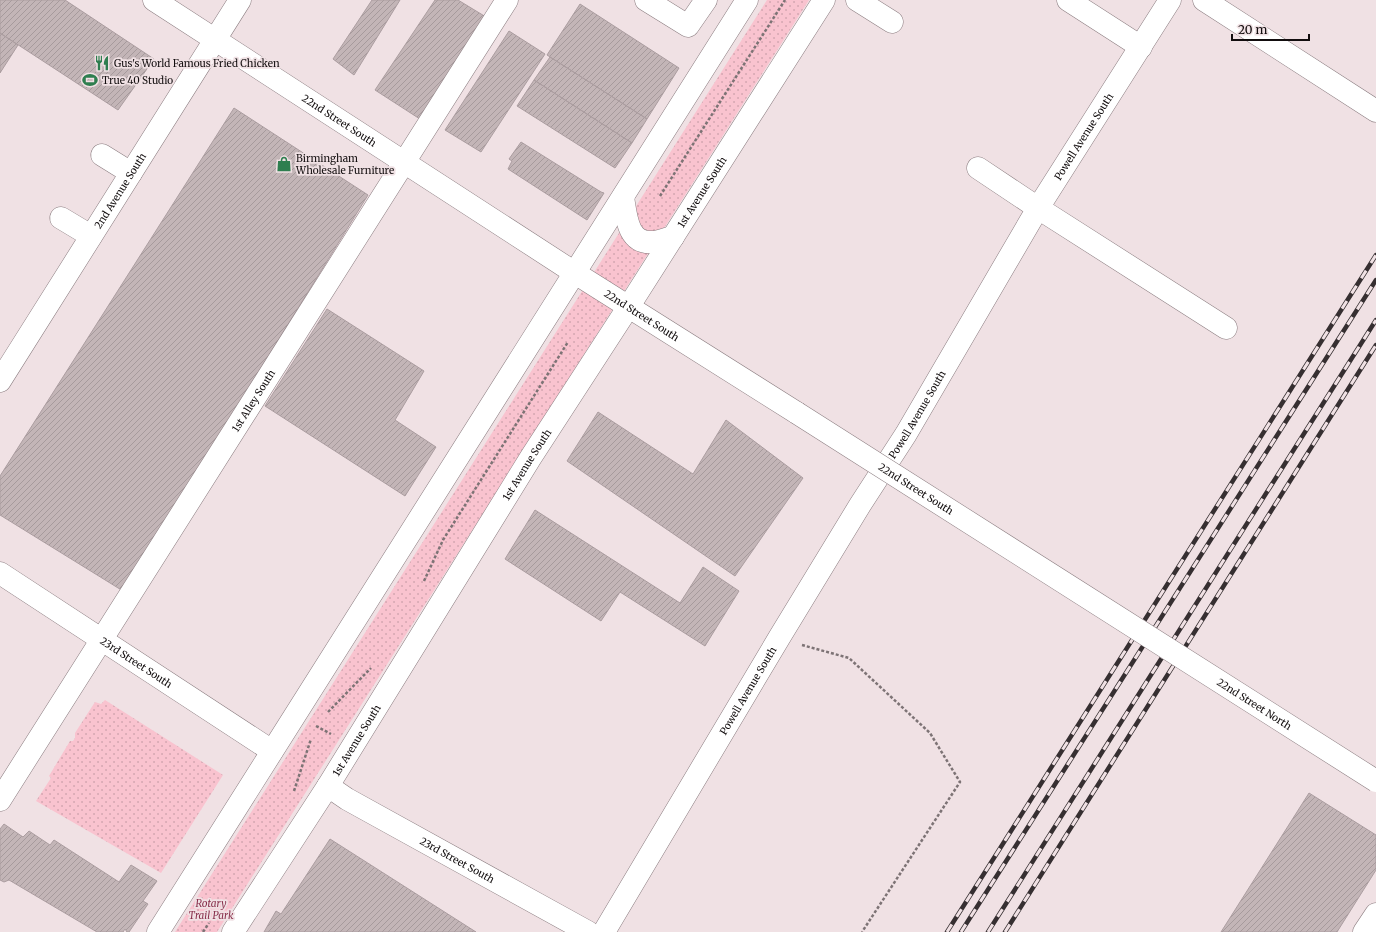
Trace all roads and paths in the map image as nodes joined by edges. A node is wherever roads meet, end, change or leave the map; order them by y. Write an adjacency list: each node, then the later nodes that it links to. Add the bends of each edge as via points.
1 (154, 0): 14 (street, 22nd Street South)
2 (240, 0): 14 (street, 2nd Avenue South)
3 (507, 0): 18 (street, 1st Alley South)
4 (646, 0): 5 (street, via 688,26)
5 (706, 0)
6 (746, 0): 22 (street)
7 (785, 0): 21 (path)
8 (824, 0): 26 (street, 1st Avenue South)
9 (857, 0): 13 (street)
10 (1068, 0): 15 (street)
11 (1170, 0): 15 (street, Powell Avenue South)
12 (1204, 0): 16 (street)
13 (892, 22)
14 (215, 40): 18 (street, 22nd Street South); 20 (street, 2nd Avenue South)
15 (1141, 47): 23 (street, Powell Avenue South)
16 (1376, 111)
17 (102, 155): 20 (street)
18 (404, 162): 27 (street, 22nd Street South); 35 (street, 1st Alley South)
19 (978, 168): 23 (street)
20 (131, 174): 25 (street, 2nd Avenue South)
21 (660, 196)
22 (623, 197): 26 (street, via 629,227 638,239 651,242); 27 (street)
23 (1038, 208): 29 (street); 36 (street, Powell Avenue South, via 906,434)
24 (61, 218): 25 (street)
25 (91, 236): 31 (street, 2nd Avenue South)
26 (673, 237): 28 (street, 1st Avenue South)
27 (575, 273): 28 (street, 22nd Street South); 40 (street)
28 (629, 306): 34 (street, 22nd Street South, bridge); 42 (street, 1st Avenue South, via 531,457)
29 (1226, 328)
30 (568, 342): 33 (path, via 443,540)
31 (0, 381)
32 (0, 573): 35 (street, 23rd Street South)
33 (423, 584)
34 (1132, 627): 41 (street, 22nd Street North, bridge)
35 (101, 638): 40 (street, 23rd Street South); 44 (street, 1st Alley South)
36 (779, 638): 51 (street, Powell Avenue South); 52 (path, via 848,658 930,733 960,782)
37 (374, 664): 38 (path)
38 (326, 714)
39 (320, 720): 43 (path, via 315,725)
40 (272, 751): 47 (street)
41 (1376, 781)
42 (328, 786): 49 (street, 1st Avenue South); 50 (street, 23rd Street South, via 347,799)
43 (292, 798)
44 (0, 800)
45 (1376, 914): 53 (street)
46 (212, 919): 48 (path)
47 (158, 932)
48 (203, 932)
49 (233, 932)
50 (588, 932)
51 (604, 932)
52 (862, 932)
53 (1364, 932)

